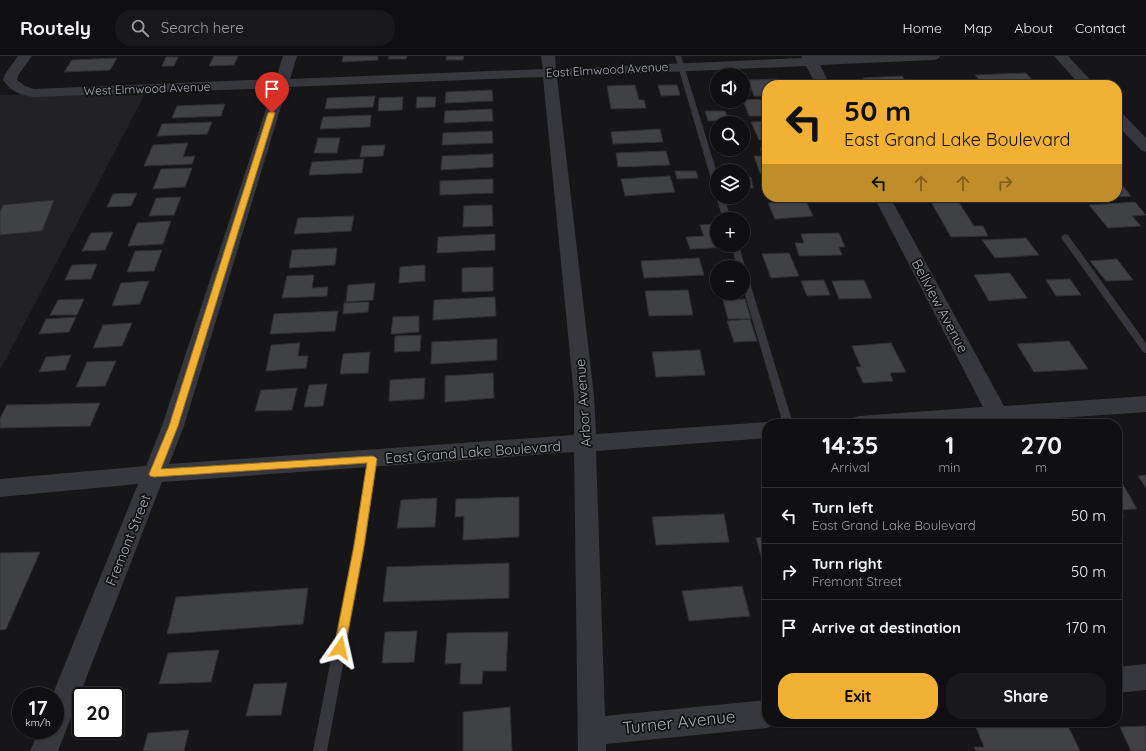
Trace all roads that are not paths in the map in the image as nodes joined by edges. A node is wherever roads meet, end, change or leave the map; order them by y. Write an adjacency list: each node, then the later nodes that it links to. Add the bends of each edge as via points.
1 (25, 56): 10 (street, West Elmwood Avenue, via 10,80 14,86 34,93)
2 (290, 56): 10 (street, Fremont Street)
3 (933, 56): 5 (street, East Elmwood Avenue)
4 (1061, 56): 9 (street)
5 (809, 59): 6 (street, East Elmwood Avenue); 8 (street)
6 (680, 62): 7 (street, East Elmwood Avenue); 13 (lane)
7 (549, 64): 10 (street, East Elmwood Avenue); 23 (street, Arbor Avenue, via 584,396)
8 (820, 80)
9 (1083, 80)
10 (281, 84): 25 (street, Fremont Street, via 173,426)
11 (1122, 122): 12 (street)
12 (1146, 148)
13 (710, 164)
14 (885, 202): 19 (street, Bellview Avenue)
15 (1065, 237): 17 (lane)
16 (750, 296): 20 (lane)
17 (1146, 350)
18 (1146, 404): 19 (street)
19 (998, 415): 21 (street)
20 (787, 419)
21 (937, 419)
22 (762, 430): 23 (street, East Grand Lake Boulevard)
23 (586, 444): 24 (street, East Grand Lake Boulevard); 32 (street, Arbor Avenue)
24 (372, 459): 25 (street, East Grand Lake Boulevard); 34 (lane, via 359,546)
25 (154, 474): 26 (street, East Grand Lake Boulevard); 29 (street, Fremont Street)
26 (0, 488)
27 (1146, 677): 28 (street)
28 (1122, 679)
29 (64, 701)
30 (762, 715): 32 (street, Turner Avenue)
31 (49, 739): 33 (street)
32 (592, 741)
33 (44, 751)
34 (320, 751)

